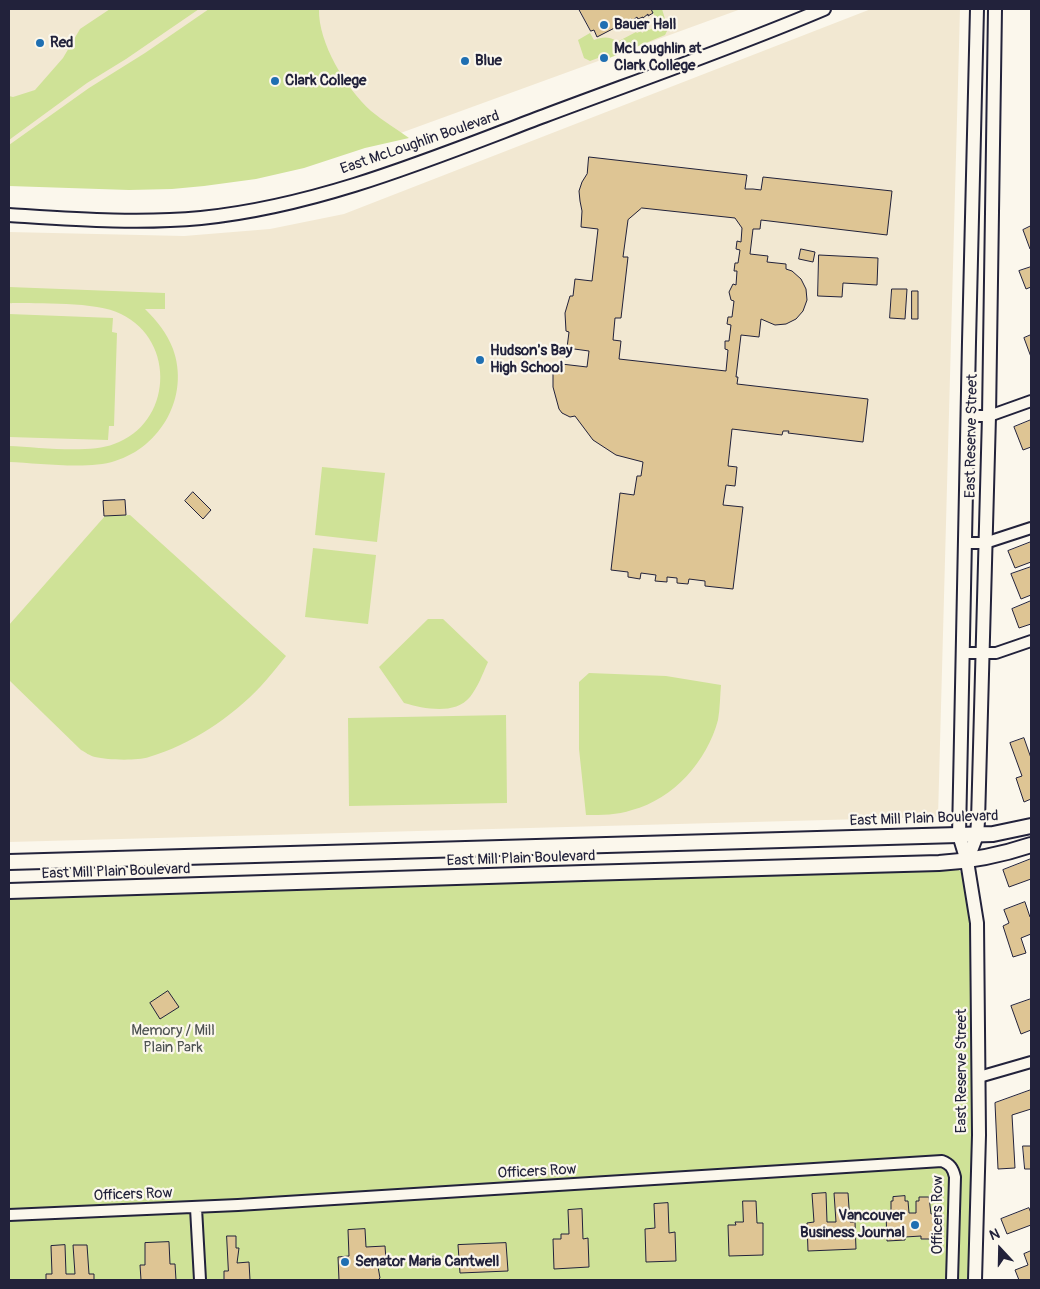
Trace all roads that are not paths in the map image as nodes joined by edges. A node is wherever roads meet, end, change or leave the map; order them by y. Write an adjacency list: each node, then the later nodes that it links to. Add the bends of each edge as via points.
1 (824, 9): 4 (street, East McLoughlin Boulevard, via 426,161 274,207 155,222)
2 (978, 9): 6 (street, East Reserve Street)
3 (995, 9): 7 (street, East Reserve Street)
4 (9, 215)
5 (1031, 401): 7 (street)
6 (968, 416): 7 (street); 9 (street, East Reserve Street)
7 (989, 416): 10 (street, East Reserve Street)
8 (1031, 528): 10 (street)
9 (965, 543): 10 (street); 12 (street, East Reserve Street)
10 (985, 543): 13 (street, East Reserve Street)
11 (1031, 640): 13 (street, via 996,653)
12 (962, 653): 13 (street); 15 (street, East Reserve Street)
13 (982, 653): 16 (street, East Reserve Street)
14 (1031, 826): 16 (main road, East Mill Plain Boulevard)
15 (959, 835): 16 (main road, East Mill Plain Boulevard); 18 (main road, East Mill Plain Boulevard); 19 (street, East Reserve Street)
16 (977, 835): 19 (street, East Reserve Street)
17 (1031, 845): 19 (main road, East Mill Plain Boulevard)
18 (9, 862)
19 (968, 862): 20 (main road, East Mill Plain Boulevard); 22 (street, East Reserve Street, via 977,923)
20 (9, 891)
21 (1031, 1062): 22 (street)
22 (979, 1077): 27 (street, East Reserve Street)
23 (196, 1208): 24 (street, Officers Row); 25 (street); 26 (street, Officers Row, via 942,1161 953,1169 955,1177)
24 (9, 1215)
25 (200, 1280)
26 (952, 1280)
27 (975, 1280)

